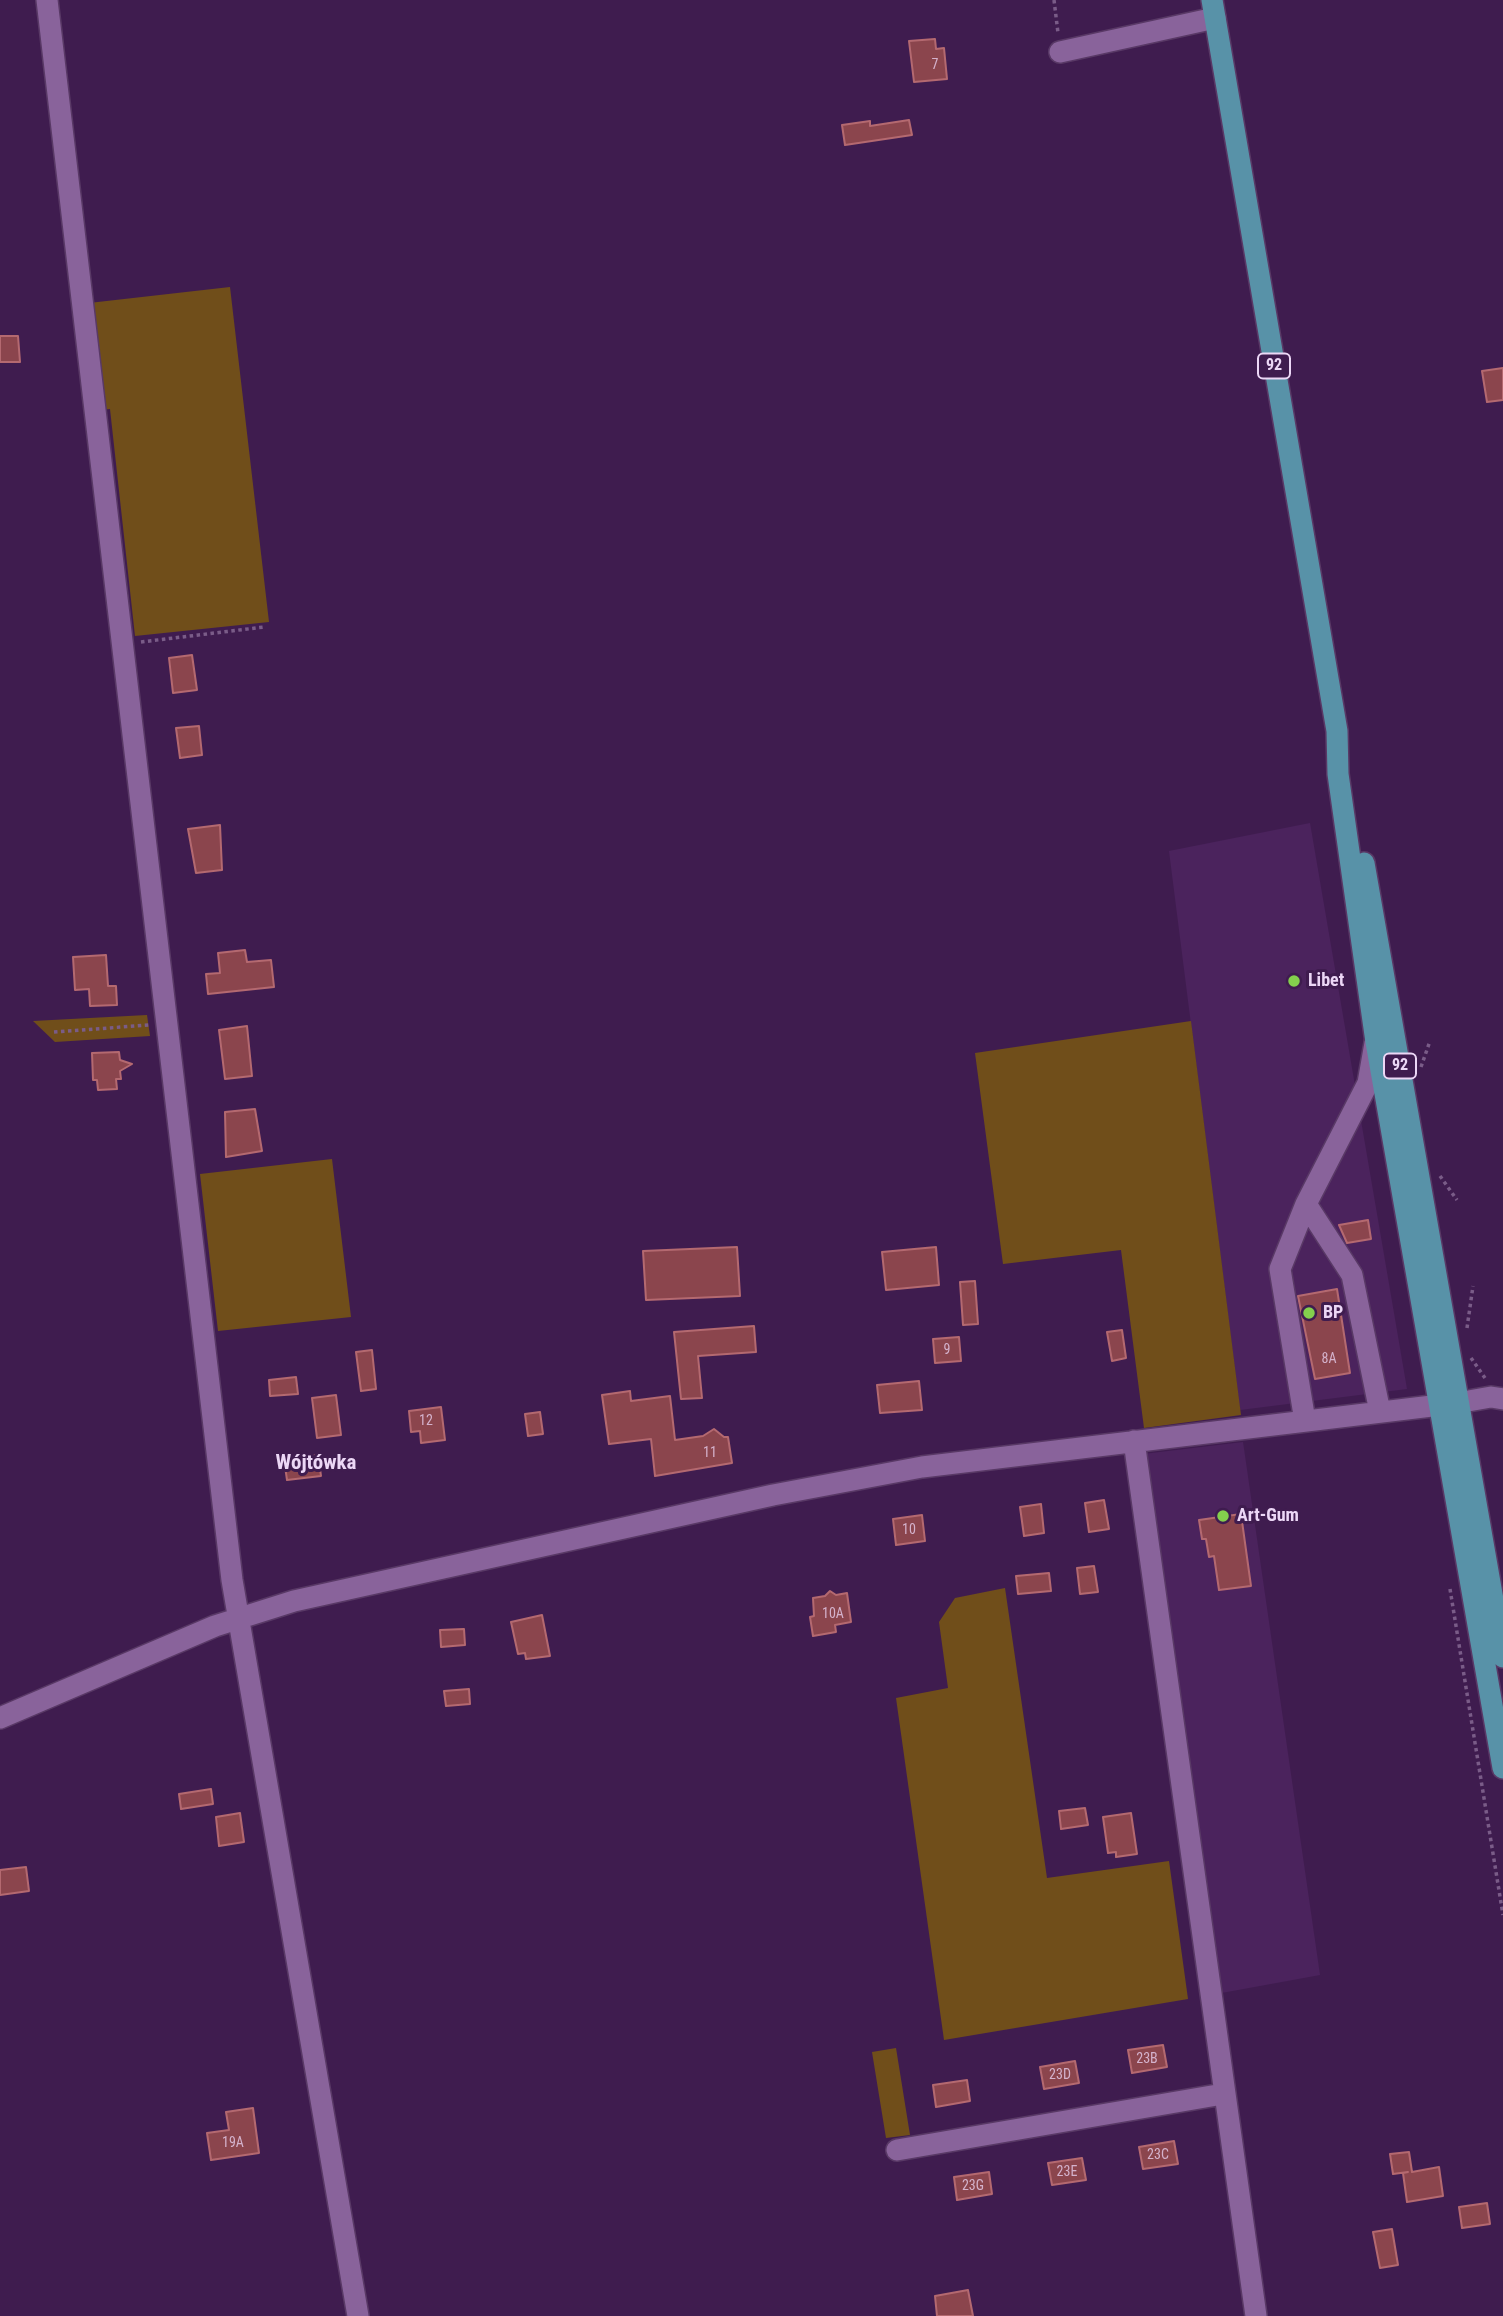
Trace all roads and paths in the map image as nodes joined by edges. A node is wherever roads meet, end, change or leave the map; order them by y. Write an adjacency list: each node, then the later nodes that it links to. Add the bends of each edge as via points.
1 (47, 0): 6 (street)
2 (1054, 0): 4 (path)
3 (1214, 9): 4 (street); 7 (main road, 92)
4 (1060, 52)
5 (264, 627): 6 (path)
6 (121, 644): 8 (street)
7 (1336, 731): 10 (main road, 92, via 1338,774); 17 (main road, 92, via 1349,771 1452,1359)
8 (166, 1024): 9 (path); 21 (street, via 232,1580)
9 (54, 1032)
10 (1376, 1042): 11 (street, via 1368,1083); 17 (main road, 92)
11 (1306, 1204): 18 (street, via 1352,1275); 19 (street, via 1280,1269)
12 (1473, 1286): 13 (path)
13 (1466, 1336)
14 (1465, 1349): 15 (path)
15 (1489, 1381)
16 (1503, 1399): 17 (street, via 1491,1396)
17 (1449, 1404): 18 (street); 22 (main road, 92); 24 (main road, 92)
18 (1380, 1412): 19 (street)
19 (1305, 1420): 20 (street)
20 (1134, 1441): 21 (street, via 847,1479 388,1578); 25 (street)
21 (241, 1618): 23 (street); 27 (street)
22 (1503, 1657)
23 (0, 1718)
24 (1503, 1768)
25 (1223, 2094): 26 (street); 28 (street)
26 (897, 2150)
27 (358, 2316)
28 (1256, 2316)

